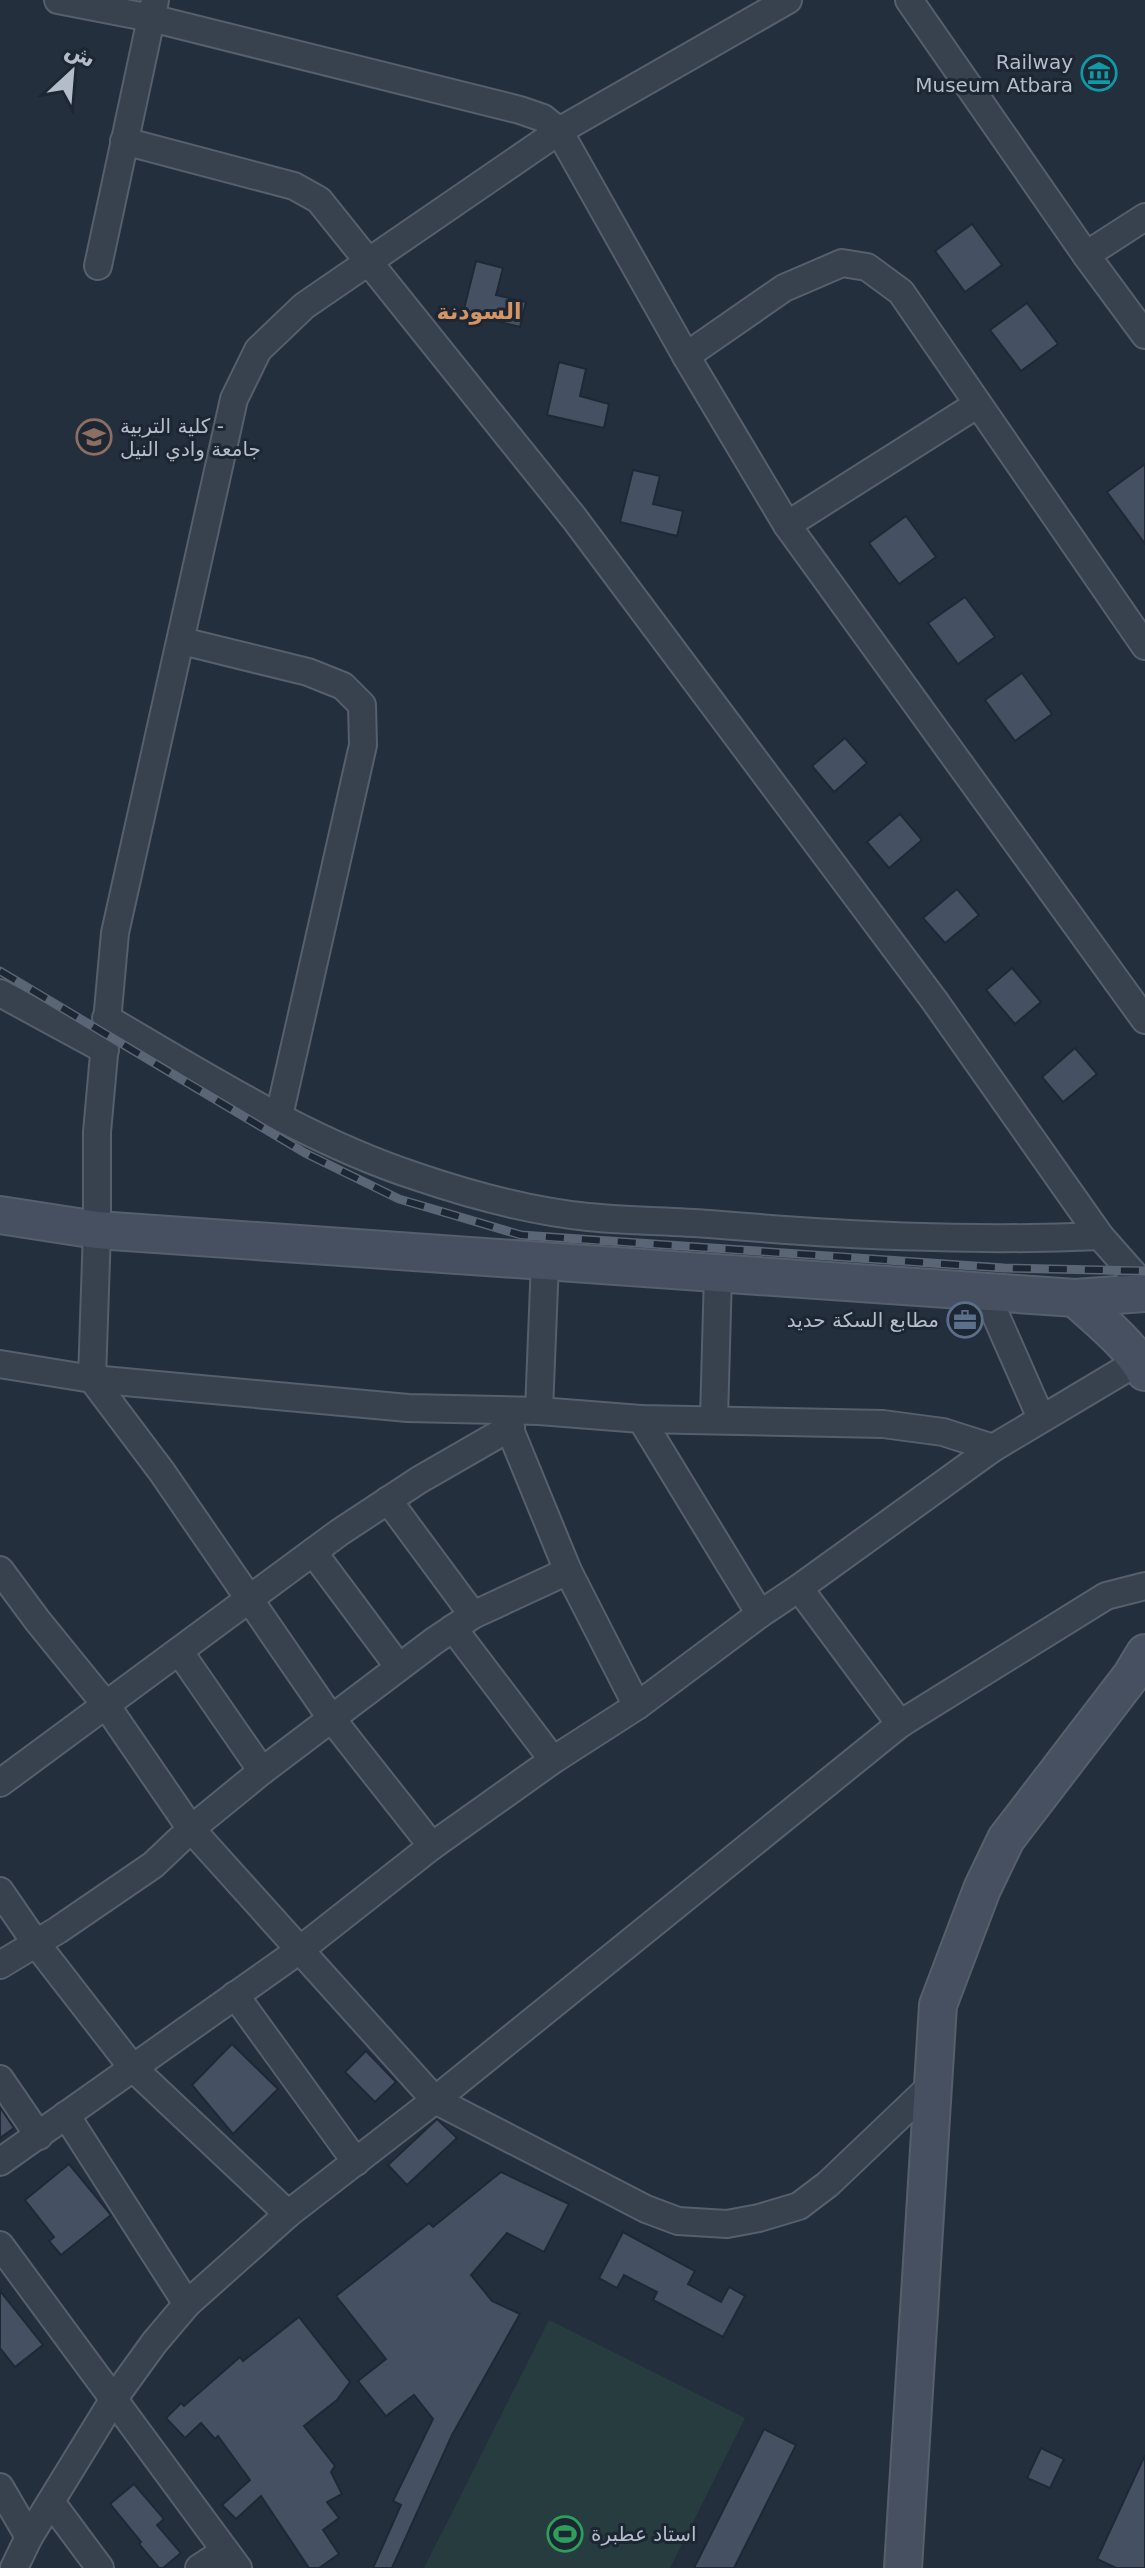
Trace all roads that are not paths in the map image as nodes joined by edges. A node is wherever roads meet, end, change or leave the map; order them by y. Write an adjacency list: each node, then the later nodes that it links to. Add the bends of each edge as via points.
1 (58, 0): 4 (street)
2 (788, 0): 5 (street)
3 (909, 0): 8 (street)
4 (153, 9): 5 (street, via 520,110); 6 (street)
5 (559, 131): 9 (street); 12 (street)
6 (124, 141): 9 (street, via 306,191); 10 (street)
7 (1145, 217): 8 (street)
8 (1086, 255): 11 (street)
9 (370, 263): 15 (street, via 304,306 258,350 234,399); 24 (street, via 574,518 934,1000)
10 (98, 266)
11 (1145, 335)
12 (686, 356): 13 (street, via 784,288 842,263 867,267 901,292); 14 (street)
13 (978, 404): 14 (street); 16 (street)
14 (787, 525): 19 (street)
15 (182, 641): 18 (street, via 115,933); 21 (street, via 308,672 343,686 362,705 363,745)
16 (1145, 646)
17 (0, 993): 20 (street)
18 (106, 1018): 20 (street); 21 (street)
19 (1145, 1020)
20 (105, 1050): 23 (street, via 97,1132)
21 (279, 1116): 24 (street, via 417,1177 501,1201 586,1217 947,1240)
22 (0, 1215): 23 (street)
23 (97, 1230): 25 (street); 32 (street)
24 (1100, 1236): 28 (street)
25 (545, 1261): 26 (street); 33 (street)
26 (718, 1273): 27 (street); 36 (street)
27 (985, 1291): 29 (street); 34 (street)
28 (1138, 1296): 29 (street)
29 (1075, 1298): 31 (street)
30 (0, 1364): 32 (street)
31 (1142, 1366): 34 (street)
32 (92, 1379): 37 (street); 45 (street)
33 (539, 1411): 35 (street); 37 (street)
34 (1041, 1418): 38 (street)
35 (641, 1419): 36 (street); 46 (street)
36 (714, 1419): 38 (street, via 883,1424 943,1432)
37 (507, 1420): 39 (street); 42 (street)
38 (993, 1448): 44 (street)
39 (388, 1500): 40 (street); 47 (street)
40 (313, 1552): 45 (street); 50 (street)
41 (0, 1570): 51 (street)
42 (568, 1571): 47 (street); 52 (street)
43 (1145, 1586): 54 (street, via 1106,1596)
44 (799, 1588): 46 (street); 54 (street)
45 (248, 1600): 48 (street); 53 (street)
46 (760, 1614): 52 (street)
47 (463, 1622): 50 (street); 55 (street)
48 (179, 1651): 51 (street); 56 (street)
49 (1145, 1653): 67 (street, via 1006,1839 938,2005)
50 (398, 1666): 53 (street)
51 (106, 1705): 57 (street); 58 (street)
52 (637, 1706): 55 (street)
53 (331, 1718): 56 (street); 59 (street)
54 (900, 1724): 68 (street)
55 (553, 1760): 59 (street)
56 (262, 1771): 58 (street)
57 (0, 1783)
58 (191, 1829): 61 (street, via 153,1865); 62 (street)
59 (432, 1846): 62 (street)
60 (0, 1891): 61 (street)
61 (35, 1942): 63 (street); 65 (street)
62 (301, 1949): 64 (street); 68 (street)
63 (0, 1965)
64 (235, 1995): 65 (street); 72 (street)
65 (132, 2067): 69 (street); 73 (street)
66 (0, 2079): 70 (street)
67 (932, 2085): 68 (street, via 799,2206 727,2224 678,2221 646,2209); 84 (street)
68 (435, 2100): 72 (street)
69 (66, 2115): 70 (street); 75 (street)
70 (39, 2136): 71 (street)
71 (0, 2162)
72 (356, 2162): 73 (street)
73 (288, 2214): 75 (street)
74 (0, 2245): 76 (street)
75 (187, 2304): 76 (street)
76 (115, 2397): 78 (street); 80 (street)
77 (0, 2487): 79 (street)
78 (51, 2502): 79 (street); 82 (street)
79 (29, 2537): 81 (street)
80 (231, 2560): 83 (street)
81 (14, 2568)
82 (100, 2568)
83 (199, 2568)
84 (903, 2568)

